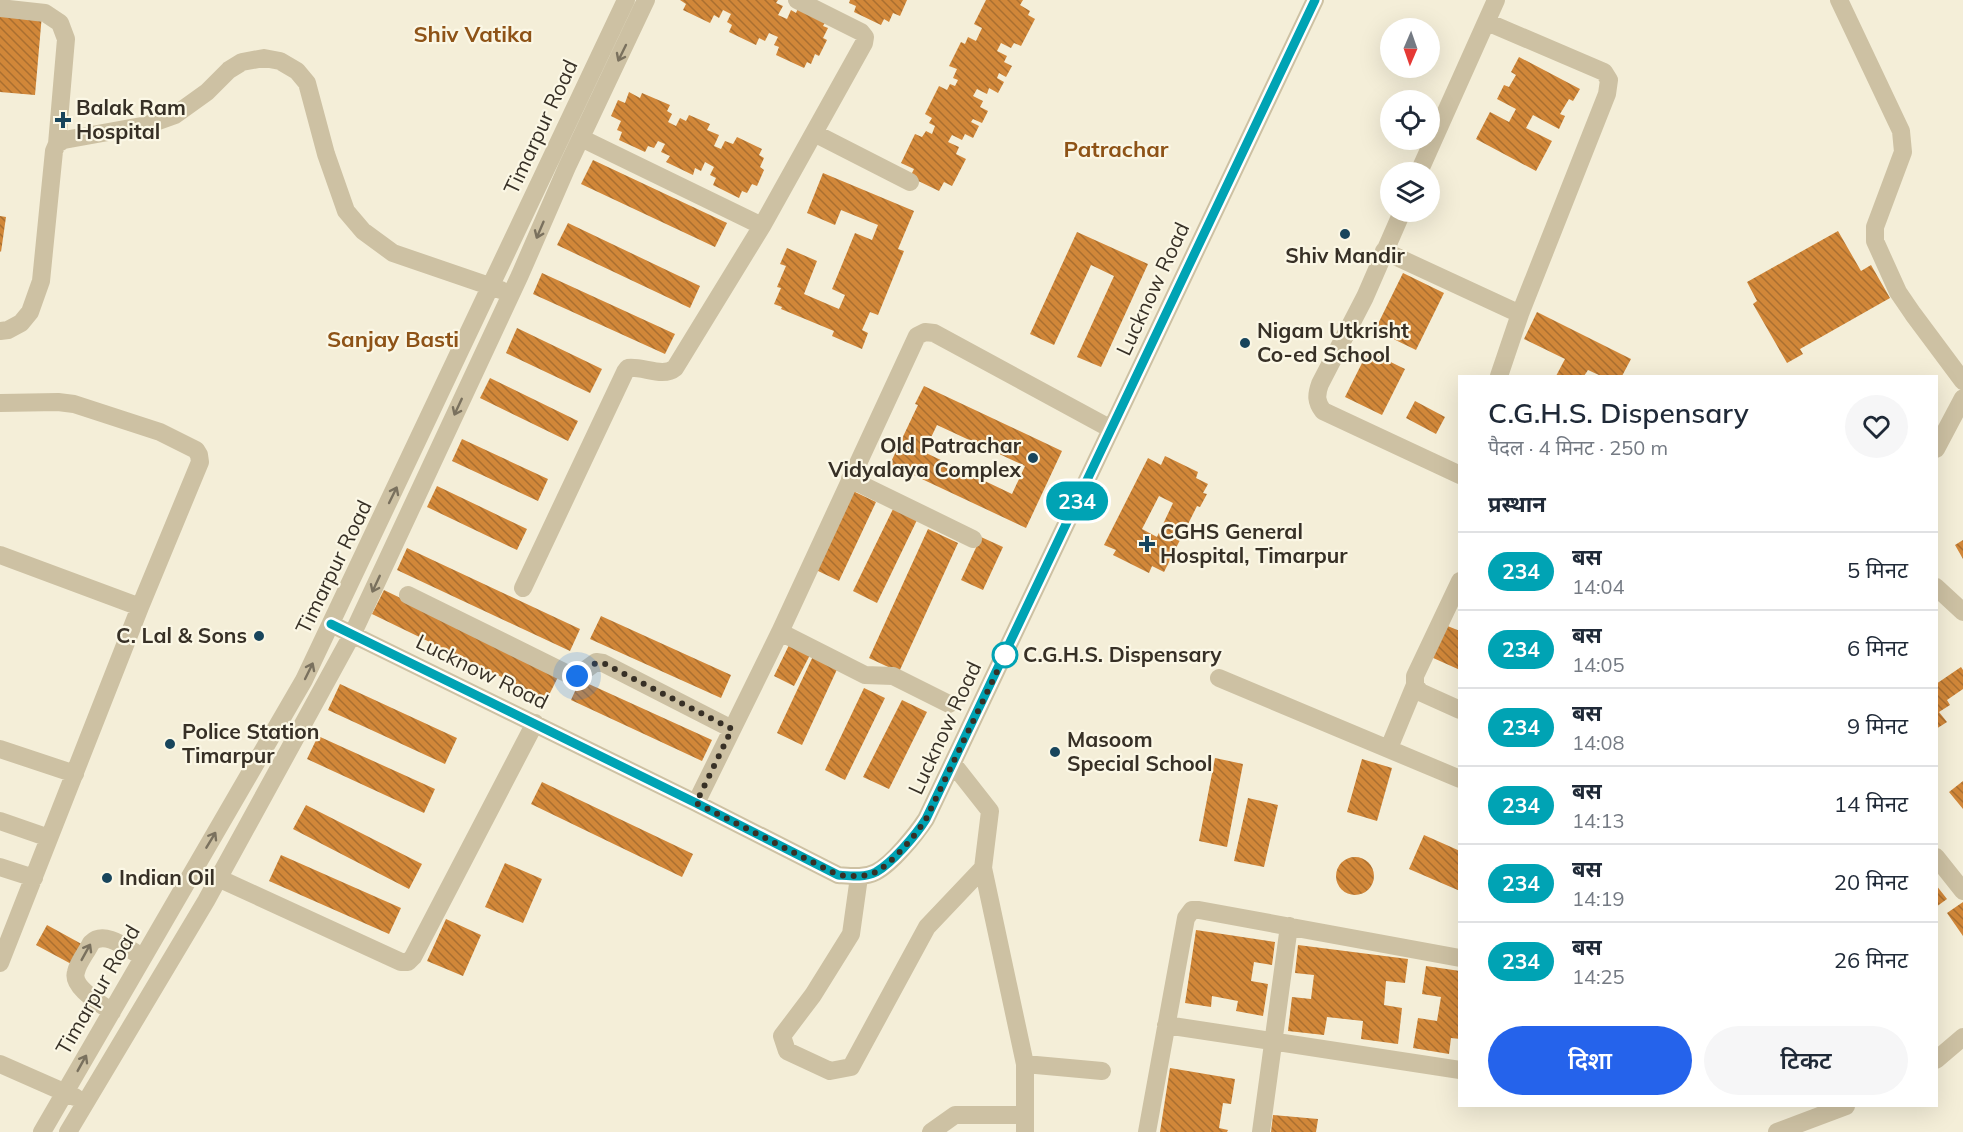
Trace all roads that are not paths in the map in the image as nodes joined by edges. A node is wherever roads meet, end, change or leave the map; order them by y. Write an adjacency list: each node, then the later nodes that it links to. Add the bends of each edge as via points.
1 (626, 0): 17 (street, Timarpur Road)
2 (646, 0): 10 (street, Timarpur Road, one-way to 10)
3 (797, 0): 9 (street, via 865,37)
4 (1315, 0): 25 (street, Lucknow Road)
5 (1496, 0): 8 (street)
6 (1839, 0): 22 (street, via 1904,143 1875,226 1875,241 1903,300)
7 (0, 8): 11 (street, via 45,13 60,24 66,39)
8 (1487, 22): 12 (street); 19 (street, via 1604,72 1609,80 1608,94)
9 (814, 133): 13 (street); 15 (street)
10 (581, 138): 15 (street); 18 (street, Timarpur Road, one-way to 18)
11 (57, 144): 17 (street, via 147,125 175,115 242,62 264,58 280,61 307,83 346,211 363,231 393,253); 20 (street, via 38,289 30,312 21,323)
12 (1424, 162)
13 (910, 182)
14 (1397, 222): 16 (street)
15 (762, 226): 32 (street, via 675,368 666,373 634,367 625,372)
16 (1384, 251): 19 (street); 27 (street, via 1320,384 1318,404 1323,411)
17 (491, 285): 18 (street); 37 (street, Timarpur Road, one-way to 17)
18 (511, 295): 39 (street, Timarpur Road, one-way to 39)
19 (1520, 314): 21 (street)
20 (0, 331)
21 (1499, 375)
22 (1963, 381)
23 (1963, 398): 26 (street)
24 (0, 403): 35 (street, via 74,404 160,432 200,455)
25 (1111, 429): 28 (street, via 934,333 925,332 911,344); 48 (street, Lucknow Road)
26 (1938, 445)
27 (1458, 474)
28 (850, 479): 29 (street); 38 (street)
29 (973, 539)
30 (0, 555): 35 (street)
31 (1458, 585): 41 (street, via 1415,676)
32 (523, 588)
33 (1938, 589): 36 (street)
34 (408, 595): 45 (street, via 572,676 596,662 603,663)
35 (140, 607): 49 (street)
36 (1963, 612)
37 (331, 624): 39 (street, Lucknow Road); 63 (street, Timarpur Road, one-way to 37, via 294,700)
38 (780, 632): 42 (street, via 865,675 894,676); 45 (street)
39 (353, 633): 44 (street, Lucknow Road); 59 (street, Timarpur Road)
40 (1219, 678): 46 (street)
41 (1415, 685): 43 (street, via 1420,692); 46 (street)
42 (949, 704)
43 (1458, 709)
44 (535, 723): 51 (street, Lucknow Road); 59 (street, via 408,962)
45 (732, 729): 51 (street)
46 (1389, 748): 50 (street)
47 (0, 749): 49 (street)
48 (953, 764): 56 (street, via 990,811); 57 (street, Lucknow Road, via 912,840 877,872)
49 (75, 774): 53 (street)
50 (1458, 778)
51 (696, 803): 57 (street, Lucknow Road, via 838,875)
52 (0, 821): 53 (street)
53 (49, 838): 58 (street)
54 (1938, 860): 60 (street)
55 (0, 867): 58 (street)
56 (983, 868): 57 (street, via 927,927 851,1067 830,1071 788,1052 783,1036 851,934); 72 (street)
57 (859, 877)
58 (34, 878): 62 (street)
59 (218, 878): 76 (street, Timarpur Road)
60 (1963, 891)
61 (1289, 926): 64 (street); 67 (street, via 1192,910 1186,918); 69 (street)
62 (4, 943): 65 (street)
63 (142, 957): 66 (street, Timarpur Road); 66 (street, one-way to 63, via 82,989 75,972 94,939 102,937)
64 (1458, 958)
65 (0, 963)
66 (112, 1012): 75 (street, Timarpur Road, one-way to 66)
67 (1166, 1025): 69 (street); 82 (street)
68 (1963, 1037): 70 (street)
69 (1274, 1042): 73 (street); 83 (street)
70 (1938, 1058)
71 (0, 1064): 75 (street)
72 (1025, 1064): 74 (street); 78 (street)
73 (1458, 1070)
74 (1102, 1071)
75 (66, 1092): 76 (street); 79 (street, Timarpur Road)
76 (86, 1102): 80 (street, Timarpur Road)
77 (1843, 1107): 84 (street)
78 (1025, 1124): 81 (street, via 955,1115)
79 (42, 1132)
80 (68, 1132)
81 (932, 1132)
82 (1147, 1132)
83 (1261, 1132)
84 (1777, 1132)

